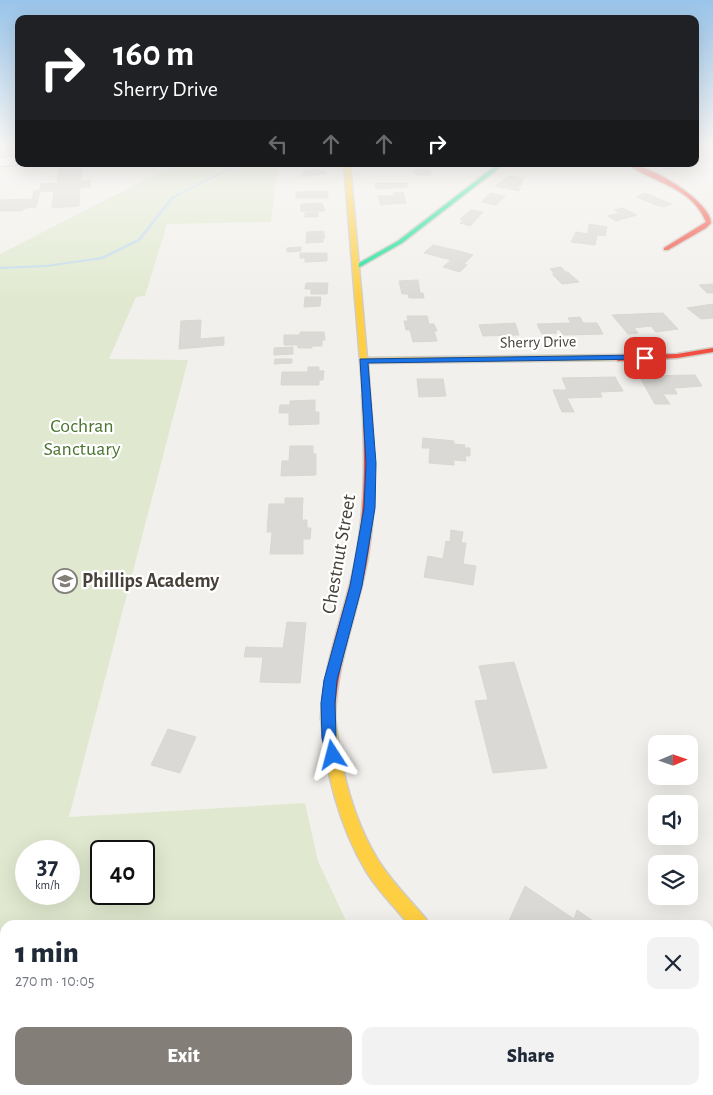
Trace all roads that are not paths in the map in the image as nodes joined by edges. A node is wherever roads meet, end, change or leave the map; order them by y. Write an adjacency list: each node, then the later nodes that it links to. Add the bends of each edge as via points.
1 (350, 198): 5 (street, Chestnut Street)
2 (455, 198): 5 (street, via 400,242)
3 (692, 198): 4 (street, via 708,213 709,222)
4 (666, 249)
5 (356, 267): 7 (street, Chestnut Street)
6 (713, 350): 7 (street, Sherry Drive, via 645,358)
7 (363, 361): 8 (street, Chestnut Street, via 371,463 369,508 356,586 331,680 329,738 350,820 372,865)
8 (416, 920)

